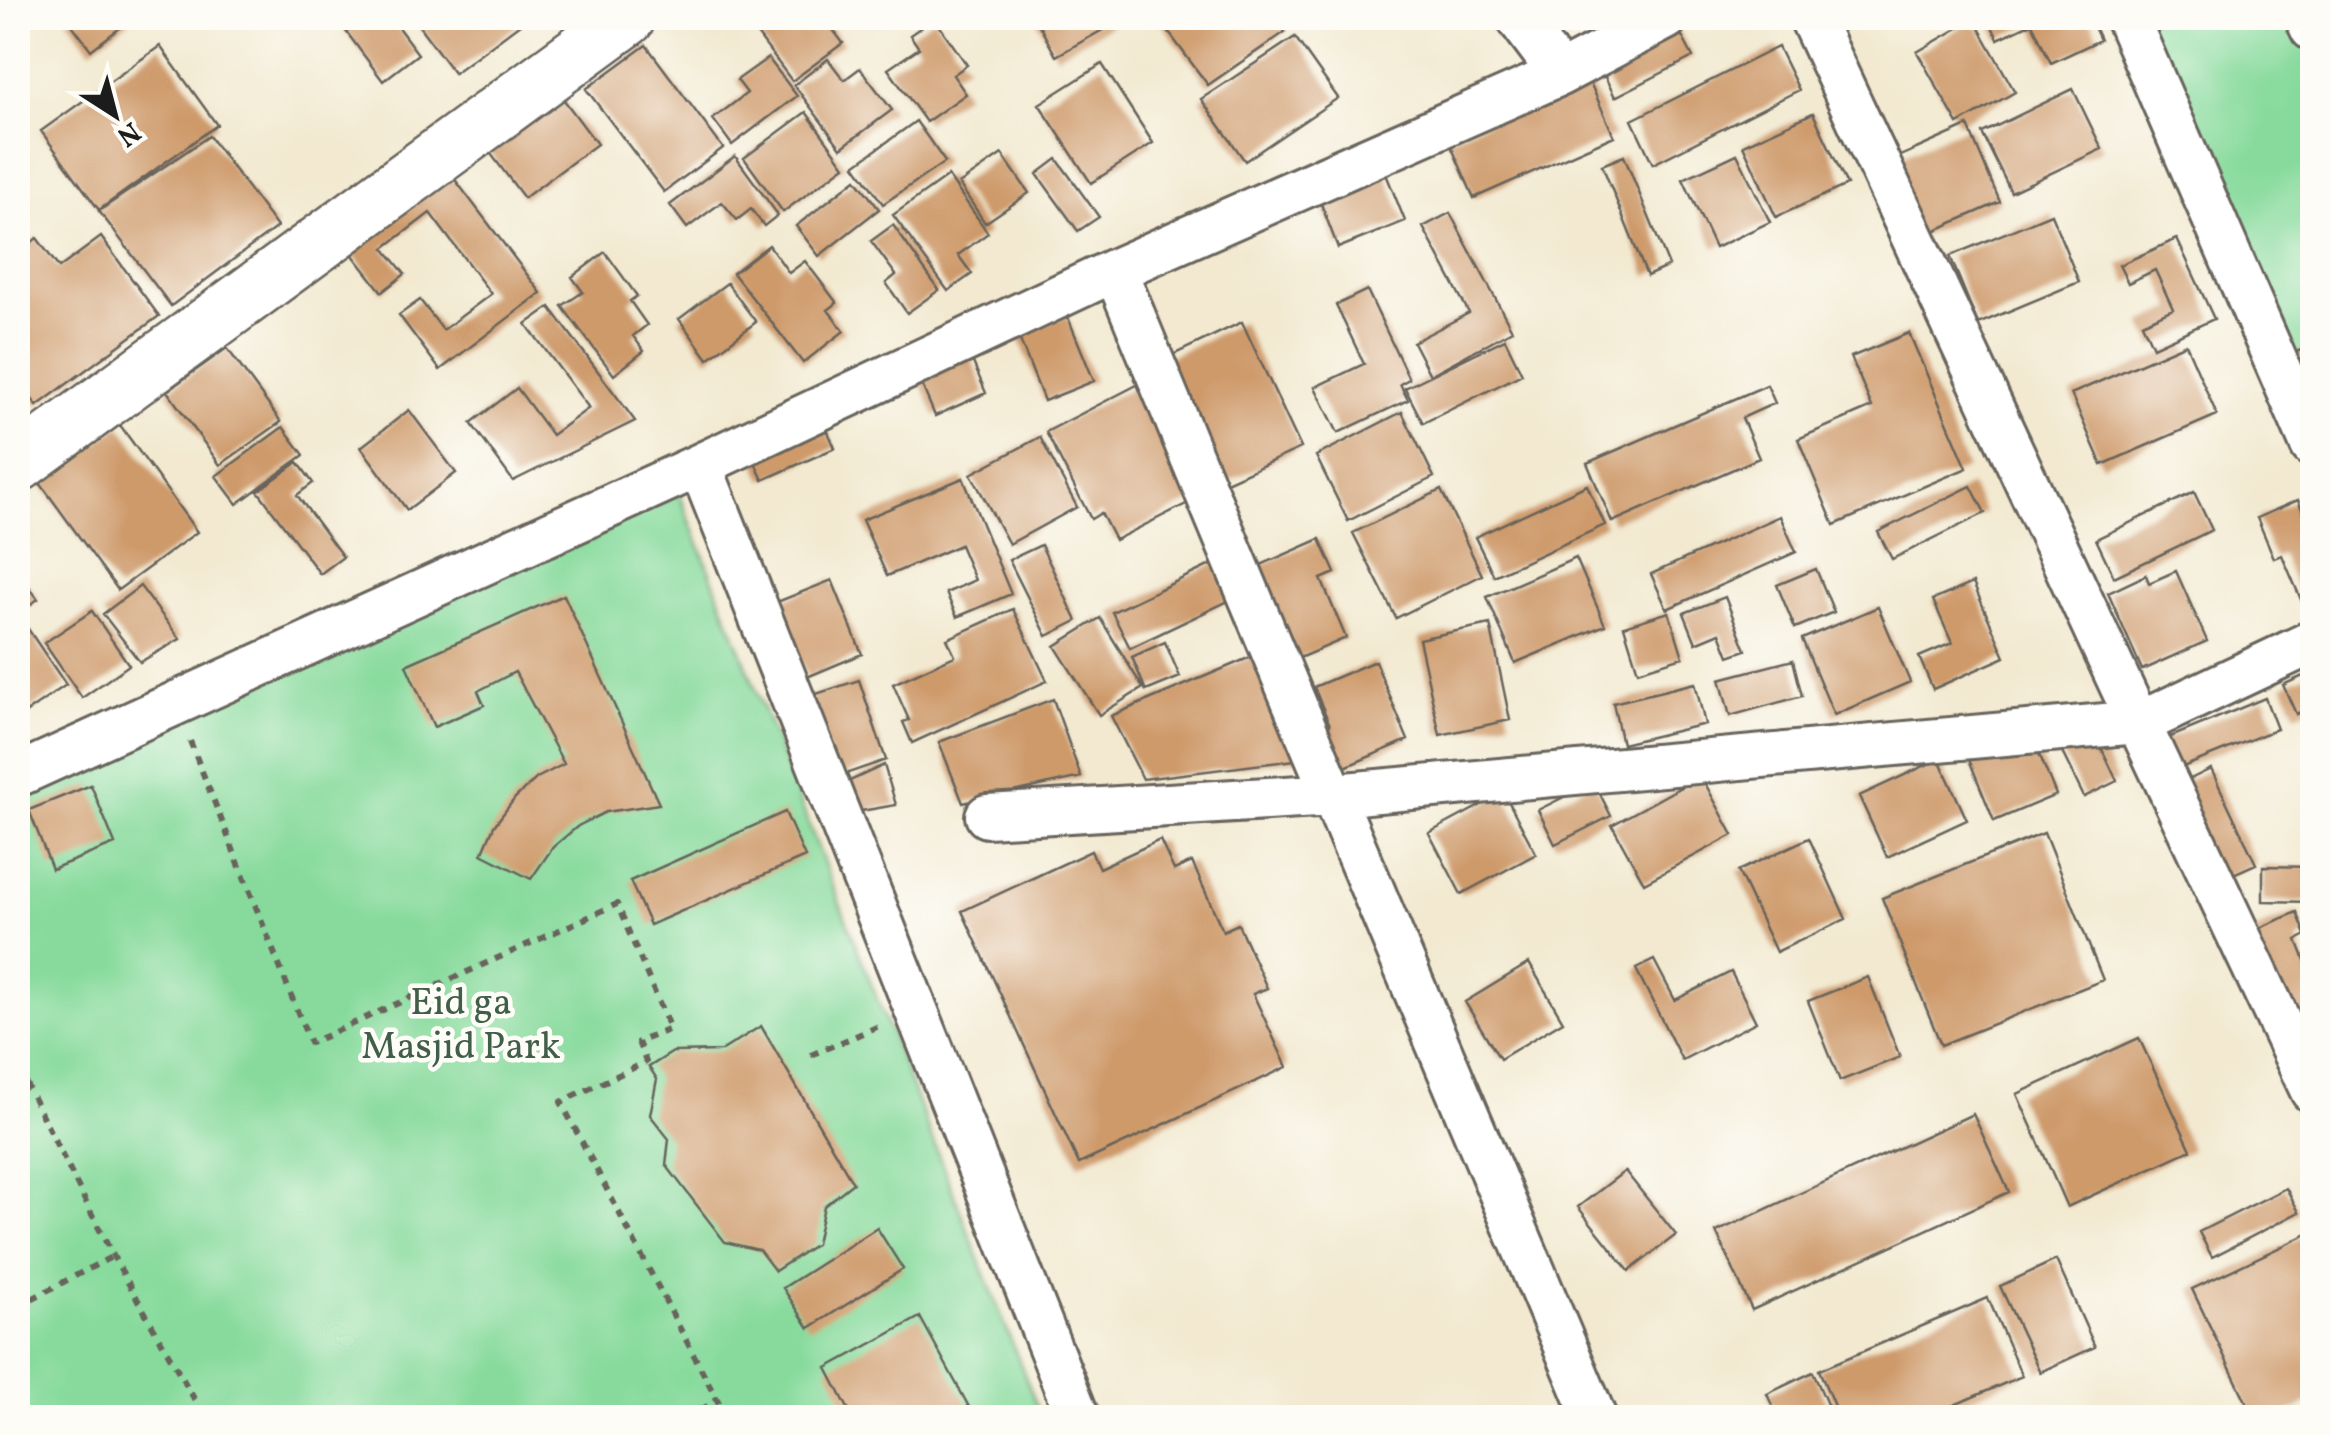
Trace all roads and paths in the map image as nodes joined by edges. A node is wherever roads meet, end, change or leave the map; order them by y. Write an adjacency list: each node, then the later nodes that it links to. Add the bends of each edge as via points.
1 (627, 18): 11 (main road)
2 (1518, 18): 8 (street)
3 (1666, 18): 8 (street)
4 (1810, 18): 14 (street)
5 (2127, 18): 10 (street)
6 (2307, 18): 7 (street)
7 (2312, 29)
8 (1560, 74): 9 (street)
9 (1114, 270): 12 (street); 17 (street)
10 (2312, 445)
11 (18, 464)
12 (700, 466): 16 (street); 29 (street)
13 (2312, 642): 14 (street)
14 (2138, 722): 17 (street); 22 (street)
15 (189, 738): 25 (path, via 310,1044 616,904 670,1029 638,1042 646,1062 561,1102)
16 (18, 775)
17 (1334, 795): 18 (street); 30 (street)
18 (988, 816)
19 (880, 1026): 20 (path)
20 (811, 1055)
21 (18, 1068): 23 (path)
22 (2312, 1091)
23 (113, 1256): 24 (path); 26 (path)
24 (18, 1306)
25 (718, 1400): 27 (path); 28 (path)
26 (205, 1418)
27 (687, 1418)
28 (727, 1418)
29 (1078, 1418)
30 (1594, 1418)

